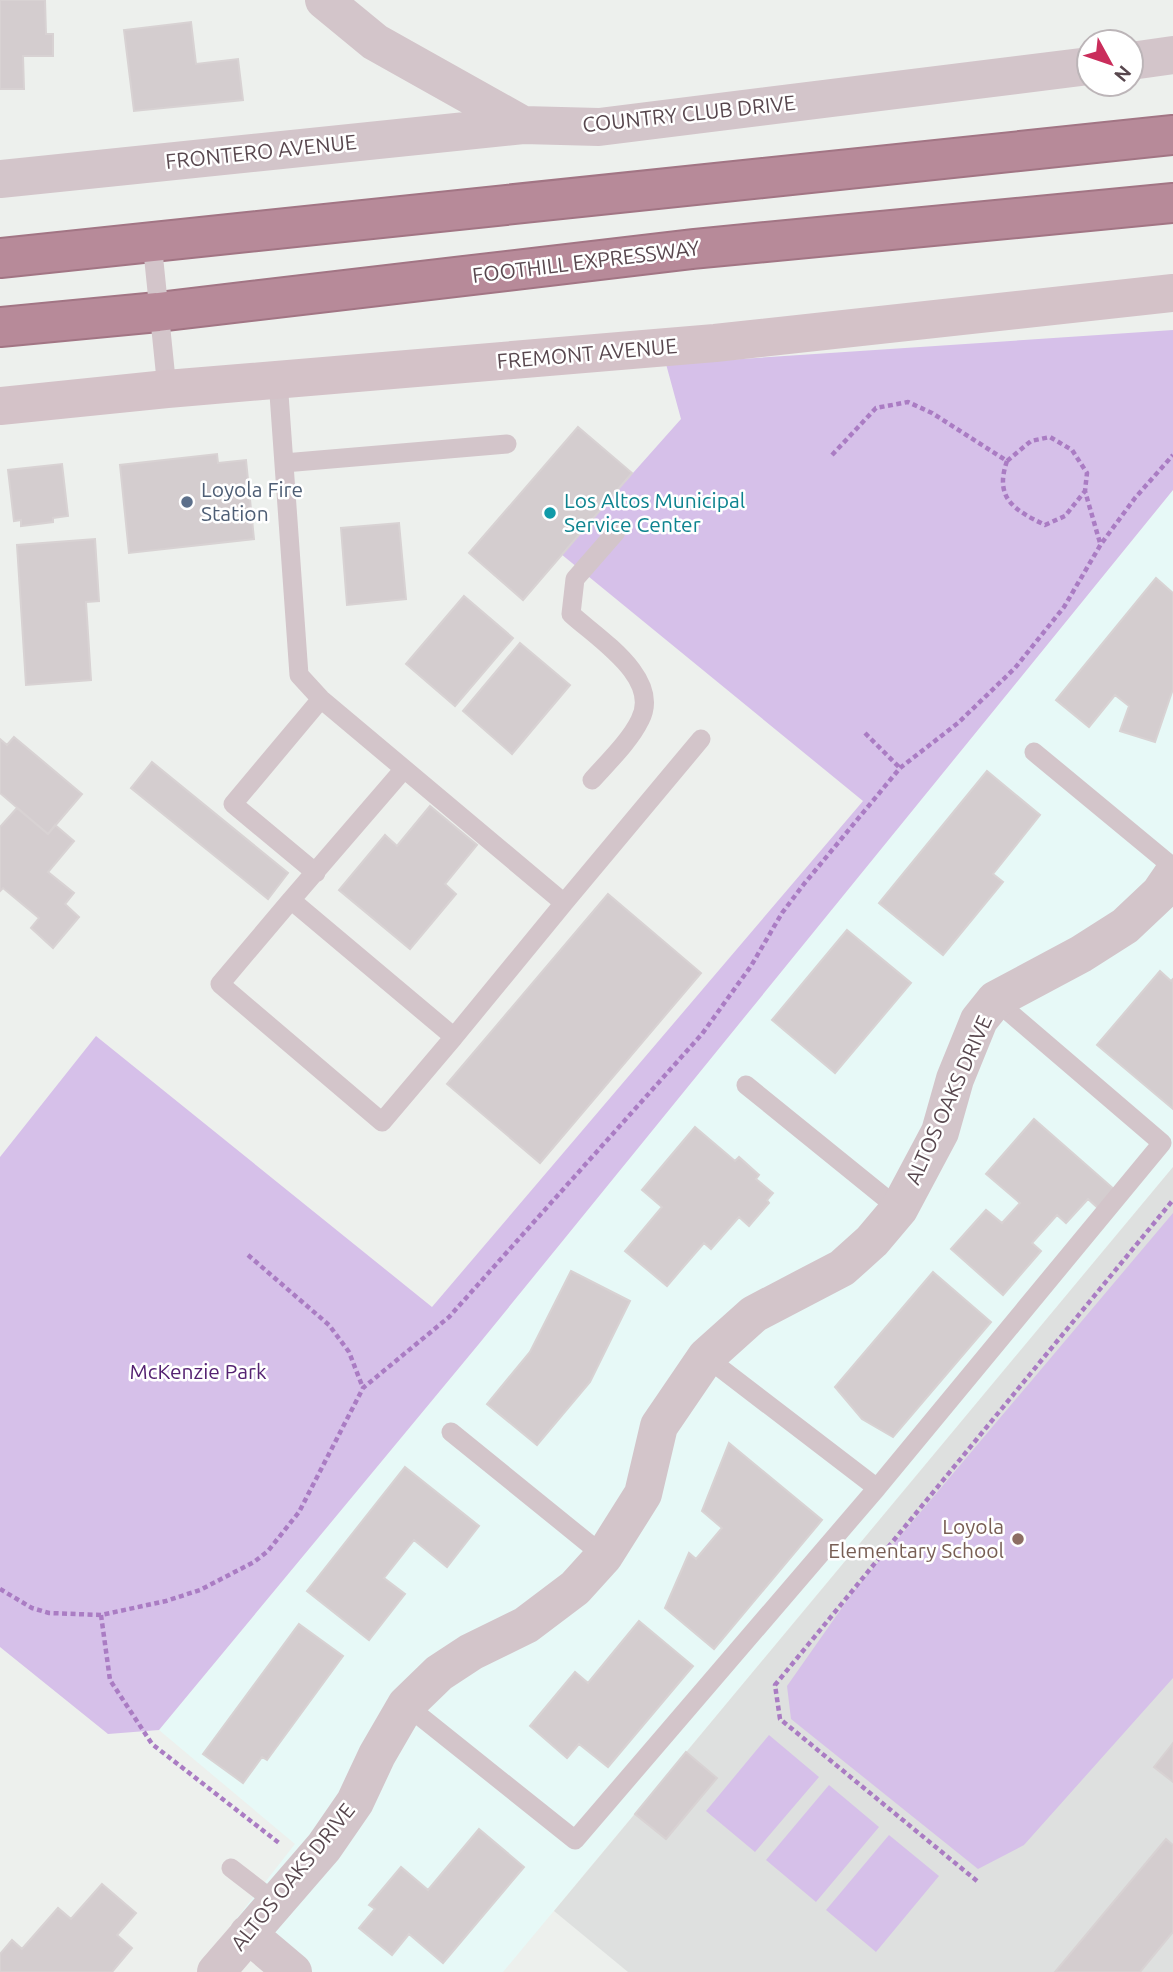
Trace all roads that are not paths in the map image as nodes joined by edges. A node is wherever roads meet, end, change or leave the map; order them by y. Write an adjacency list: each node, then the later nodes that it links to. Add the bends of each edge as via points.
1 (324, 0): 5 (street, COUNTRY CLUB DRIVE, via 375,42)
2 (1173, 55): 3 (street)
3 (1145, 59)
4 (1075, 68): 5 (street, COUNTRY CLUB DRIVE, via 599,127)
5 (523, 125): 7 (street, FRONTERO AVENUE)
6 (1173, 135): 9 (highway)
7 (0, 179)
8 (1173, 202): 12 (highway, FOOTHILL EXPRESSWAY, via 693,249)
9 (152, 242): 10 (highway); 12 (lane)
10 (0, 258)
11 (1173, 293): 14 (street, FREMONT AVENUE, via 715,343)
12 (158, 312): 13 (highway, FOOTHILL EXPRESSWAY); 15 (lane)
13 (0, 327)
14 (278, 380): 15 (street, FREMONT AVENUE); 18 (lane)
15 (167, 389): 16 (street, FREMONT AVENUE)
16 (0, 406)
17 (507, 444): 18 (lane)
18 (284, 463): 20 (lane, via 299,675)
19 (616, 532): 24 (lane, via 575,579 571,614 622,657 642,688 645,705 640,721)
20 (321, 699): 23 (lane); 26 (lane, via 233,804)
21 (701, 738): 29 (lane)
22 (1034, 752): 25 (lane)
23 (404, 769): 26 (lane); 29 (lane)
24 (592, 780)
25 (1173, 867)
26 (316, 873): 28 (lane)
27 (1173, 874): 30 (street, ALTOS OAKS DRIVE, via 1125,926)
28 (291, 901): 31 (lane); 31 (lane, via 220,984 382,1122)
29 (564, 904): 31 (lane)
30 (995, 1000): 33 (lane); 34 (street, ALTOS OAKS DRIVE, via 979,1020 954,1079 940,1132)
31 (454, 1037)
32 (746, 1085): 34 (lane)
33 (1168, 1137): 37 (lane)
34 (899, 1209): 35 (street, ALTOS OAKS DRIVE, via 842,1268 754,1314)
35 (706, 1357): 37 (lane); 38 (street, ALTOS OAKS DRIVE, via 659,1426 643,1494)
36 (451, 1432): 38 (lane)
37 (877, 1488): 39 (lane, via 575,1840)
38 (604, 1556): 39 (street, ALTOS OAKS DRIVE, via 575,1588 526,1625 439,1673)
39 (406, 1706): 41 (street, ALTOS OAKS DRIVE, via 355,1802 324,1847)
40 (231, 1868): 41 (lane)
41 (275, 1902): 42 (street, ALTOS OAKS DRIVE)
42 (248, 1934): 43 (street, ALTOS OAKS DRIVE); 44 (street)
43 (216, 1972)
44 (293, 1972)

